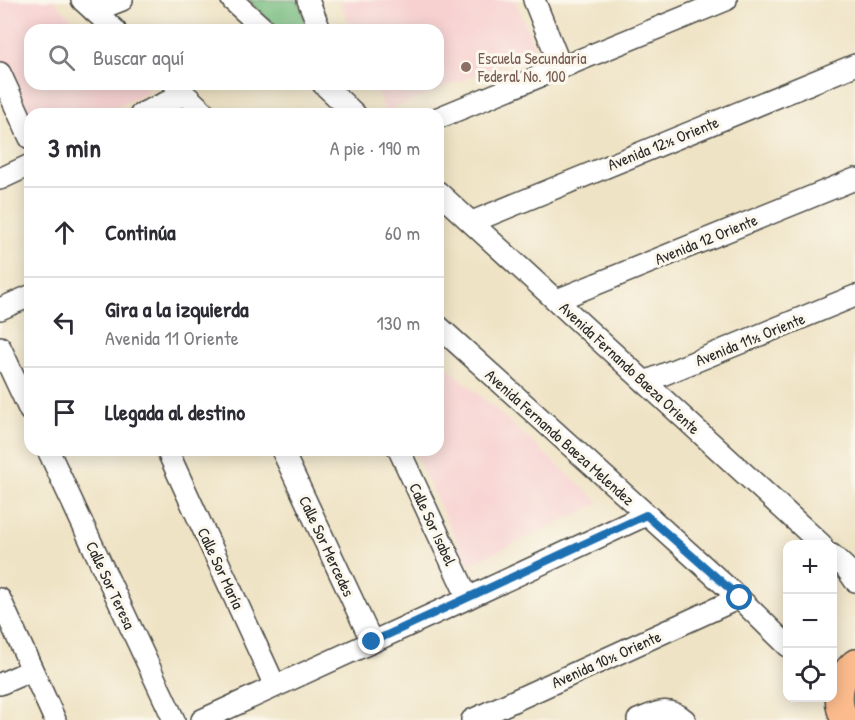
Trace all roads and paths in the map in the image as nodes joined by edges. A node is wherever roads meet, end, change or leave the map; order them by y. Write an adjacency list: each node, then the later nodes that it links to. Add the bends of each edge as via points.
1 (122, 0): 6 (street)
2 (232, 0): 8 (street)
3 (308, 0): 9 (street)
4 (534, 0): 11 (street)
5 (726, 0): 11 (street)
6 (88, 6): 7 (street)
7 (108, 24)
8 (258, 24)
9 (318, 24)
10 (855, 65): 27 (street, Avenida 12½ Oriente)
11 (561, 67): 21 (street)
12 (0, 73): 22 (street)
13 (177, 90): 17 (street)
14 (180, 90): 18 (street)
15 (329, 90): 19 (street)
16 (344, 90): 20 (street)
17 (150, 108)
18 (200, 108)
19 (349, 108)
20 (352, 108)
21 (444, 116)
22 (24, 125)
23 (24, 168): 24 (street)
24 (0, 179)
25 (855, 179): 30 (street, Avenida 12 Oriente)
26 (444, 197): 27 (street, Avenida Fernando Baeza Oriente)
27 (472, 222): 30 (street, Avenida Fernando Baeza Oriente)
28 (855, 296): 34 (street, Avenida 11½ Oriente)
29 (24, 299): 31 (street)
30 (557, 300): 34 (street, Avenida Fernando Baeza Oriente)
31 (0, 309)
32 (444, 331): 40 (street, Avenida Fernando Baeza Melendez)
33 (0, 347): 35 (street)
34 (645, 382): 41 (street, Avenida Fernando Baeza Oriente)
35 (24, 398)
36 (51, 456): 55 (street, Calle Sor Teresa)
37 (170, 456): 52 (street, Calle Sor María)
38 (285, 456): 48 (street, Calle Sor Mercedes)
39 (402, 456): 44 (street, Calle Sor Isabel)
40 (646, 515): 44 (street); 45 (street, Avenida Fernando Baeza Melendez)
41 (817, 540)
42 (837, 559): 43 (street)
43 (855, 581)
44 (468, 598): 48 (street)
45 (740, 598): 47 (street, Avenida Fernando Baeza Melendez); 57 (street, Avenida 10½ Oriente)
46 (0, 599): 50 (street)
47 (783, 641)
48 (372, 642): 52 (street)
49 (855, 663): 53 (main road, via 843,677)
50 (32, 670): 51 (street); 54 (street)
51 (0, 684)
52 (275, 686): 56 (street)
53 (839, 706)
54 (55, 720)
55 (174, 720)
56 (202, 720)
57 (472, 720)
58 (638, 720): 59 (street, via 668,711)
59 (686, 720)

